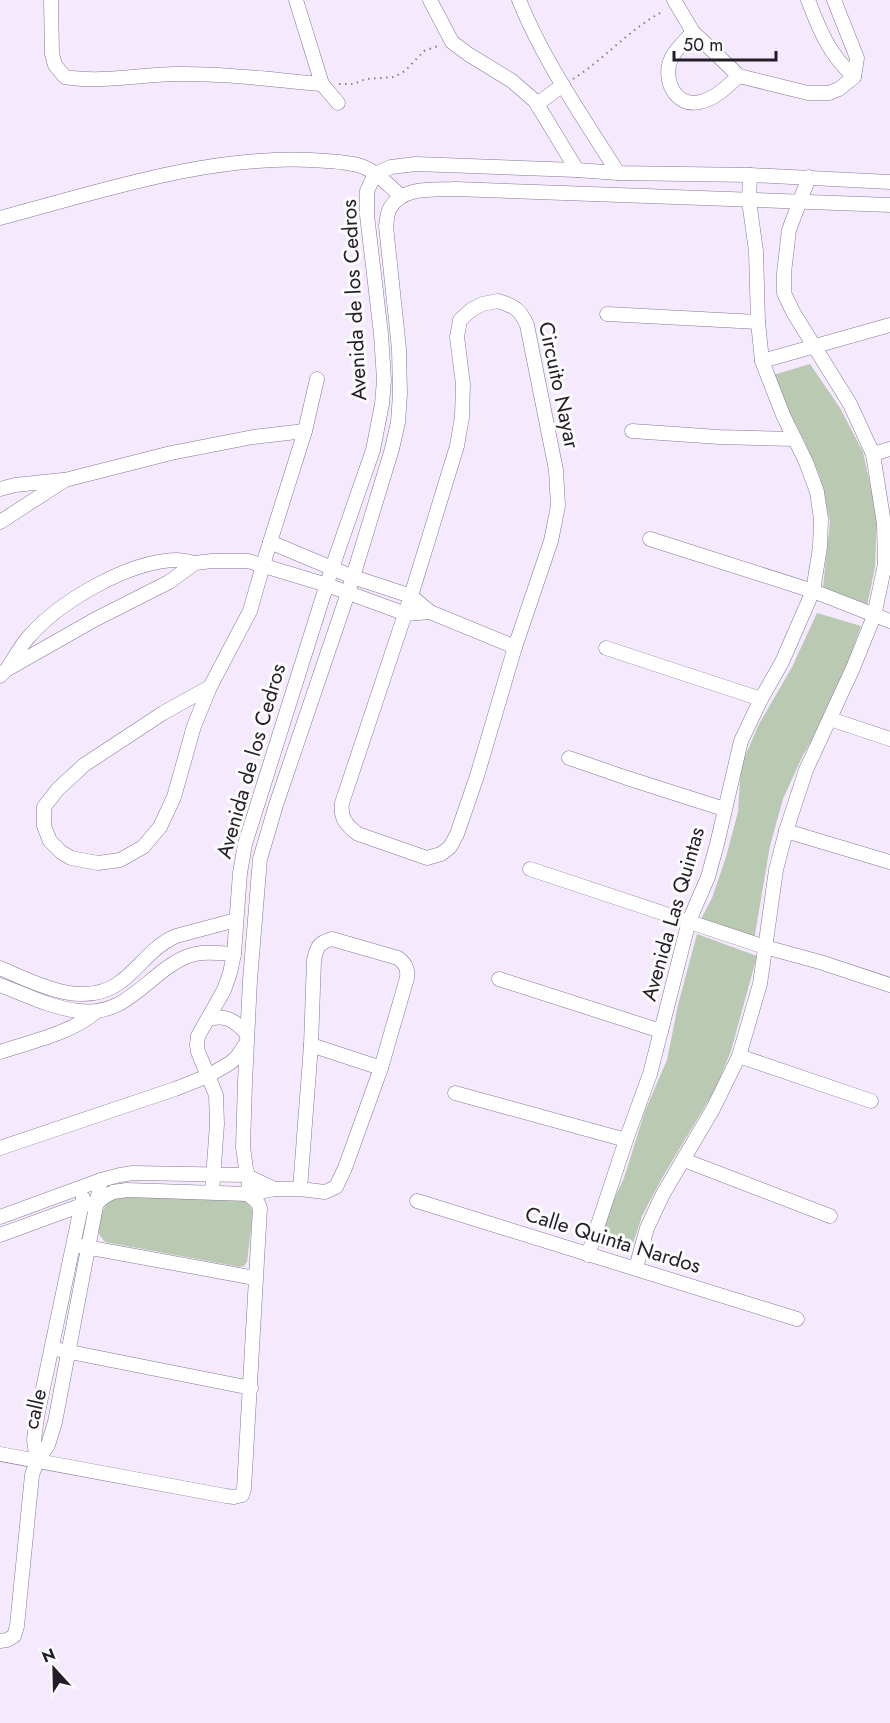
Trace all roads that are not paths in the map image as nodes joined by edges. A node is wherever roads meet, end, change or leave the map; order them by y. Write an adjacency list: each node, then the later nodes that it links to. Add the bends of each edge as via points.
1 (51, 0): 11 (street, via 52,54 65,77 86,80 178,74)
2 (296, 0): 11 (street)
3 (430, 0): 14 (street, via 452,42 512,81)
4 (519, 0): 12 (street)
5 (808, 0): 10 (street, via 823,37 840,64)
6 (834, 0): 10 (street, via 857,58)
7 (676, 2): 8 (street)
8 (693, 32): 9 (street); 9 (street, via 672,57 667,73 671,87 681,99 698,103 717,95)
9 (740, 76): 10 (street, via 808,93 829,93)
10 (854, 76)
11 (322, 84): 13 (street)
12 (563, 85): 14 (street); 16 (street)
13 (338, 103)
14 (537, 104): 15 (street)
15 (577, 170): 16 (street, Avenida de los Cedros); 17 (street, Avenida de los Cedros, via 416,164 391,167)
16 (618, 173): 18 (street, Avenida de los Cedros)
17 (375, 174): 21 (street); 25 (street, via 363,166 337,162 268,160 148,179); 46 (street, Avenida de los Cedros, via 367,191 367,215 381,334 382,404 373,450)
18 (750, 175): 19 (street, Avenida de los Cedros); 22 (street)
19 (809, 177): 20 (street, Avenida de los Cedros); 23 (street)
20 (890, 182)
21 (401, 196): 22 (street, via 418,190 455,189); 47 (street, Avenida de los Cedros, via 390,208 386,226 399,349 398,422)
22 (749, 201): 23 (street); 26 (street)
23 (801, 202): 24 (street); 26 (street)
24 (890, 205)
25 (0, 218)
26 (770, 272): 28 (street, Avenida Las Quintas); 30 (street)
27 (607, 314): 28 (street)
28 (758, 322): 31 (street, Avenida Las Quintas)
29 (890, 325): 30 (street)
30 (815, 346): 31 (street); 37 (street, via 850,404)
31 (762, 362): 35 (street, Avenida Las Quintas)
32 (317, 379): 33 (street)
33 (305, 431): 38 (street, via 171,453); 42 (street)
34 (632, 431): 35 (street)
35 (795, 439): 49 (street, Avenida Las Quintas, via 817,492 821,519)
36 (890, 449): 37 (street)
37 (873, 454): 44 (street)
38 (65, 480): 39 (street); 40 (street)
39 (0, 489)
40 (0, 522)
41 (650, 539): 49 (street)
42 (270, 542): 45 (street); 46 (street)
43 (195, 563): 45 (street, via 223,560); 58 (street, via 169,582); 58 (street, via 179,560 133,569 76,596 27,639)
44 (887, 563): 54 (street)
45 (264, 565): 48 (street); 59 (street, via 250,611)
46 (332, 568): 47 (street); 48 (street, Avenida de los Cedros)
47 (353, 578): 50 (street, Avenida de los Cedros); 51 (street)
48 (327, 585): 50 (street); 68 (street, Avenida de los Cedros, via 245,844)
49 (813, 591): 54 (street); 60 (street, Avenida Las Quintas)
50 (348, 593): 53 (street); 71 (street, Avenida de los Cedros, via 260,859)
51 (411, 596): 52 (street); 53 (street, Circuito Nayar); 56 (street, Circuito Nayar, via 457,446 463,384 457,337 460,320 482,304 498,302 513,306 523,316 531,339 556,470 558,506 551,541)
52 (430, 612): 53 (street); 56 (street)
53 (406, 614): 56 (street, Circuito Nayar, via 341,811 343,820 358,834 427,858 450,847 457,834)
54 (874, 616): 55 (street); 61 (street)
55 (890, 621)
56 (515, 647)
57 (606, 648): 60 (street)
58 (3, 673)
59 (210, 687): 59 (street, via 84,765 58,789 44,807 44,826 50,841 61,852 98,863 120,860 143,846 160,827 174,797 194,726)
60 (761, 699): 64 (street, Avenida Las Quintas, via 741,741)
61 (830, 719): 62 (street); 65 (street, via 806,771)
62 (890, 739)
63 (569, 758): 64 (street)
64 (724, 809): 69 (street, Avenida Las Quintas, via 708,877)
65 (786, 831): 66 (street); 72 (street)
66 (890, 862)
67 (530, 869): 69 (street)
68 (236, 920): 70 (street, Avenida de los Cedros); 73 (street, via 176,936)
69 (689, 921): 72 (street); 82 (street, Avenida Las Quintas)
70 (235, 935): 71 (street); 74 (street, Avenida de los Cedros)
71 (254, 936): 83 (street, Avenida de los Cedros)
72 (765, 947): 79 (street); 86 (street, via 760,984)
73 (155, 949): 75 (street); 76 (street, via 118,984 78,994 52,989)
74 (234, 954): 75 (street, via 205,952); 81 (street, Avenida de los Cedros, via 224,990)
75 (170, 966): 80 (street, via 129,999)
76 (0, 968)
77 (499, 979): 82 (street)
78 (0, 985): 80 (street, via 51,1005)
79 (890, 986)
80 (97, 1011): 85 (street, via 75,1026)
81 (209, 1019): 83 (street, via 217,1016 233,1020); 88 (street, Avenida de los Cedros, via 197,1045)
82 (661, 1031): 91 (street, Avenida Las Quintas)
83 (247, 1039): 88 (street, via 231,1063); 95 (street, Avenida de los Cedros, via 243,1147)
84 (311, 1045): 87 (street); 87 (street, via 317,948 332,939 398,958 408,972); 99 (street)
85 (0, 1052)
86 (739, 1056): 90 (street); 93 (street)
87 (381, 1068): 99 (street, via 336,1187 325,1192)
88 (208, 1076): 92 (street); 94 (street, Avenida de los Cedros, via 216,1095 218,1124)
89 (455, 1093): 91 (street)
90 (871, 1101)
91 (626, 1140): 110 (street, Avenida Las Quintas)
92 (0, 1148)
93 (684, 1160): 106 (street); 111 (street, via 647,1228)
94 (214, 1175): 95 (street); 96 (street, via 133,1173); 100 (street, Avenida de los Cedros)
95 (248, 1176): 98 (street); 101 (street, Avenida de los Cedros)
96 (101, 1180): 97 (street); 103 (street, calle)
97 (86, 1185): 104 (street, calle); 105 (street)
98 (275, 1189): 99 (street); 101 (street)
99 (300, 1189)
100 (212, 1192): 101 (street); 103 (street, via 127,1190 113,1192)
101 (248, 1194): 112 (street, via 260,1208)
102 (417, 1201): 110 (street, Calle Quinta Nardos)
103 (97, 1203): 104 (street); 109 (street, calle)
104 (82, 1205): 107 (street); 108 (street, calle)
105 (0, 1216)
106 (830, 1216)
107 (0, 1235)
108 (74, 1244): 109 (street); 114 (street, calle)
109 (89, 1248): 112 (street); 115 (street, calle)
110 (588, 1255): 111 (street, Calle Quinta Nardos)
111 (636, 1268): 113 (street, Calle Quinta Nardos)
112 (255, 1278): 116 (street)
113 (797, 1319)
114 (52, 1349): 115 (street); 118 (street, calle, via 34,1440)
115 (69, 1352): 116 (street); 118 (street, calle, via 52,1433)
116 (251, 1388): 118 (street, via 242,1495 226,1496)
117 (0, 1454): 118 (street)
118 (36, 1461): 119 (street, via 17,1626 14,1636)
119 (0, 1641)

